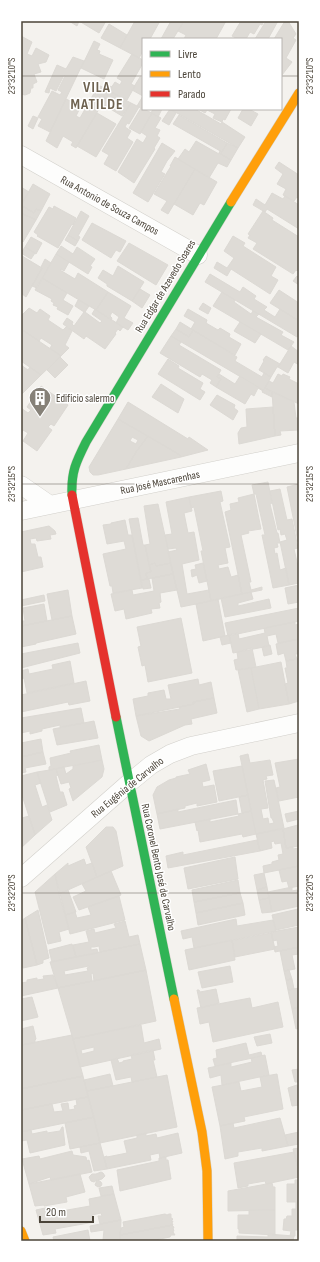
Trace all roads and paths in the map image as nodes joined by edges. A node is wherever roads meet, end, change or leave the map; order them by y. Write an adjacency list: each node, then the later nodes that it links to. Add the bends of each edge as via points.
1 (299, 93): 3 (street, Rua Edgar de Azevedo Soares)
2 (21, 155): 3 (street, Rua Antonio de Souza Campos)
3 (198, 255): 6 (street, Rua Edgar de Azevedo Soares, via 86,442 75,465 71,481)
4 (299, 453): 6 (street, Rua José Mascarenhas)
5 (21, 485): 7 (street)
6 (72, 500): 7 (street, Rua José Mascarenhas); 10 (street, Rua Coronel Bento José de Carvalho)
7 (50, 505): 8 (street, Rua José Mascarenhas)
8 (21, 511)
9 (299, 723): 10 (street, Rua Eugênia de Carvalho, via 191,746 151,765)
10 (129, 783): 11 (street, Rua Eugênia de Carvalho); 14 (street, Rua Coronel Bento José de Carvalho, via 202,1132 207,1171)
11 (21, 878)
12 (21, 1231): 13 (street)
13 (25, 1241)
14 (208, 1241)

